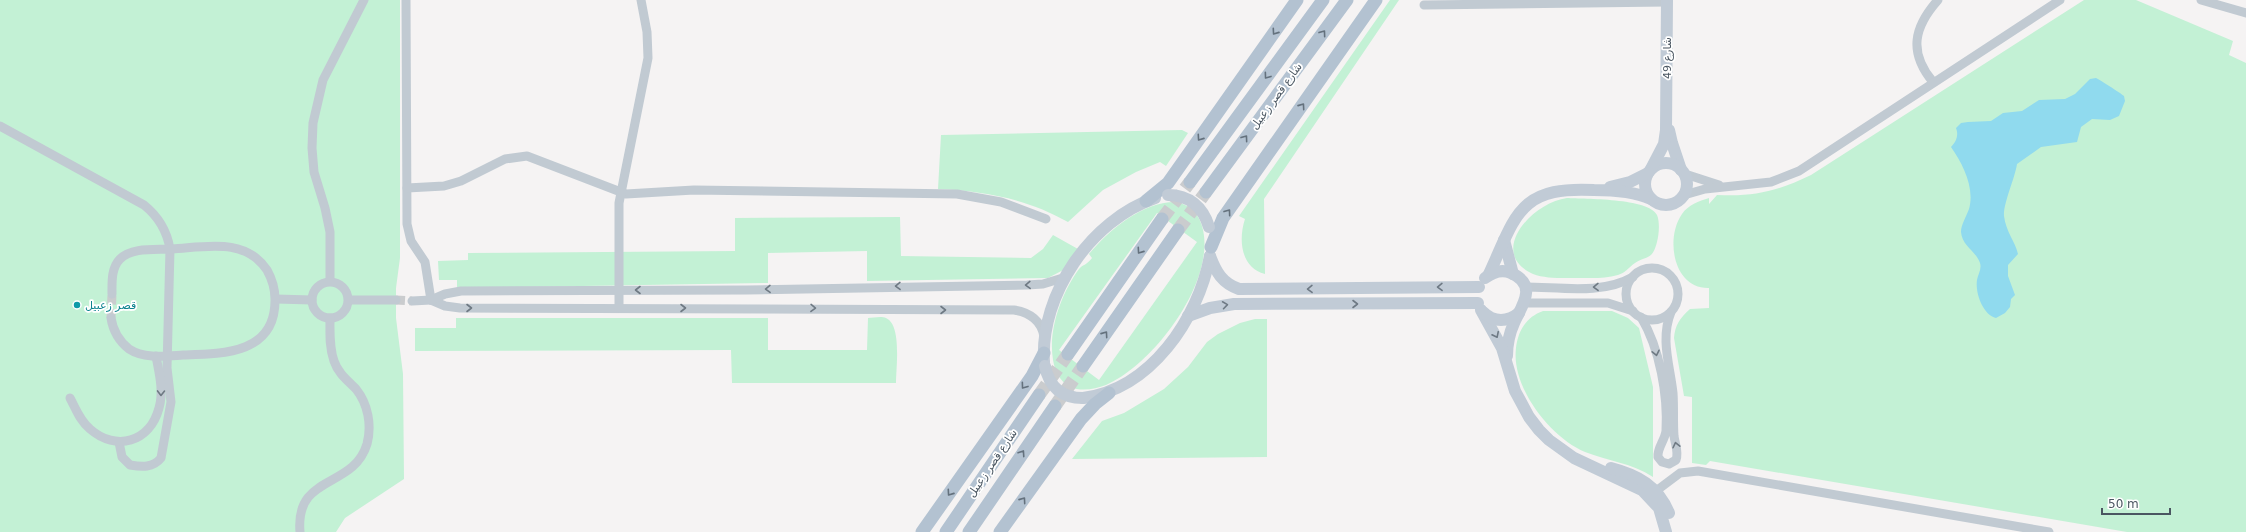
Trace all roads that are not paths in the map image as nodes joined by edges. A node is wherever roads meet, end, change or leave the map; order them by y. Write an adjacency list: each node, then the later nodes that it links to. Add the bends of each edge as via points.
1 (364, 0): 38 (street, via 323,80 313,123 314,172 330,232)
2 (406, 0): 21 (street)
3 (641, 0): 24 (street, via 647,32 648,58)
4 (1297, 0): 27 (main road, one-way to 27, via 1168,183)
5 (1323, 0): 19 (main road, شارع قصر زعبيل, one-way to 19)
6 (1347, 0): 23 (main road, شارع قصر زعبيل, one-way to 6)
7 (1376, 0): 33 (main road, one-way to 7, via 1223,218)
8 (1938, 0): 14 (street, via 1920,25 1917,38 1920,62)
9 (2060, 0): 14 (street)
10 (2200, 0): 13 (street)
11 (1667, 1): 12 (street); 15 (street, شارع 49)
12 (1424, 5)
13 (2246, 13)
14 (1933, 82): 20 (street, via 1800,171 1757,185)
15 (1668, 117): 17 (street, شارع 49, via 1664,144); 18 (street, شارع 49, via 1672,143)
16 (0, 126): 32 (street, via 144,205 162,224)
17 (1649, 171): 18 (street, via 1666,163); 22 (street, via 1625,184); 26 (street, via 1645,190)
18 (1683, 172): 20 (street, via 1705,182); 25 (street, via 1687,185)
19 (1190, 182)
20 (1726, 186): 25 (street)
21 (407, 188): 24 (street, via 436,188 453,184 505,159 519,156 541,160); 47 (street, via 407,230 425,262)
22 (1597, 190): 26 (street, via 1633,193); 31 (street, via 1562,190 1537,198 1517,215)
23 (1206, 192)
24 (621, 193): 28 (street, via 632,195 694,190 957,194 1001,202); 41 (street, via 618,213)
25 (1684, 195): 26 (street, via 1671,205 1660,205)
26 (1651, 199)
27 (1146, 201): 33 (street, bridge, via 1168,195 1176,195 1191,201 1203,212 1209,227); 36 (street, via 1118,217 1098,235 1081,254)
28 (1046, 219)
29 (1162, 219): 59 (main road, one-way to 59)
30 (1178, 230): 63 (main road, one-way to 30)
31 (1504, 239): 34 (street); 35 (street)
32 (170, 249): 42 (street, via 134,252 118,261 113,274); 43 (street, via 222,246 242,250 264,267 271,279); 61 (street)
33 (1210, 252): 39 (street, one-way to 33, via 1243,289 1224,281); 54 (street, via 1204,281)
34 (1489, 274): 35 (street, via 1501,271); 39 (street)
35 (1512, 274): 40 (street)
36 (1066, 277): 41 (street, one-way to 41, via 1043,284 1027,285); 58 (street, via 1053,302)
37 (1633, 277): 40 (street, one-way to 40, via 1606,287); 52 (street, via 1627,291 1627,298); 53 (street, via 1651,268 1670,275 1678,288 1676,304)
38 (330, 281): 44 (street, via 317,287); 45 (street, via 343,286)
39 (1479, 287): 49 (street)
40 (1524, 287): 51 (street)
41 (618, 290): 47 (street, via 461,291); 50 (street)
42 (112, 294)
43 (276, 299): 44 (street); 61 (street, via 274,314 267,328 258,340 246,348 224,354)
44 (312, 300): 57 (street, via 317,313)
45 (349, 300): 46 (street); 57 (street, via 343,313)
46 (396, 300)
47 (432, 300): 48 (street); 50 (street, one-way to 50, via 445,306 460,308)
48 (412, 301)
49 (1480, 307): 51 (street, via 1491,318 1503,320); 54 (street, one-way to 49, via 1210,308 1234,304); 62 (street, one-way to 62, via 1496,335)
50 (619, 308): 58 (street, one-way to 58, via 1014,310 1036,319 1044,333)
51 (1522, 308): 52 (street, via 1608,302); 62 (street, via 1510,336)
52 (1633, 311): 55 (street)
53 (1671, 312): 55 (street, via 1657,320); 55 (street, one-way to 53, via 1654,346 1663,388 1666,429 1658,457 1662,462 1669,464 1676,460 1678,452 1674,437 1673,393 1665,342 1666,323)
54 (1188, 316): 64 (street, via 1170,343 1150,365)
55 (1641, 317)
56 (111, 318): 60 (street, via 115,333 129,348 140,354)
57 (330, 318): 73 (street, via 333,360 341,374 364,401 368,415 368,437 364,450 353,467 315,491 304,502 299,516)
58 (1044, 347): 64 (street, bridge, via 1046,375 1057,391 1065,396 1083,398); 74 (main road, one-way to 74, via 1032,376)
59 (1068, 354)
60 (156, 356): 61 (street); 69 (street, one-way to 69, via 161,400)
61 (168, 356): 68 (street, via 171,402)
62 (1506, 362): 71 (street, via 1515,391 1529,418 1555,445 1588,465 1634,475)
63 (1083, 366)
64 (1109, 393): 77 (main road, one-way to 64, via 1081,419)
65 (1039, 395): 75 (main road, شارع قصر زعبيل)
66 (70, 398): 70 (street, via 79,417 90,429 103,438)
67 (1055, 406): 76 (main road, شارع قصر زعبيل, one-way to 67)
68 (167, 428): 69 (street); 70 (street, via 161,458 149,466 127,464 122,457)
69 (150, 429): 70 (street, via 136,438)
70 (119, 442)
71 (1653, 494): 72 (street, via 1680,473 1698,471); 78 (street); 79 (street, via 1671,517)
72 (2032, 531): 80 (street)
73 (300, 532)
74 (922, 532)
75 (946, 532)
76 (969, 532)
77 (1000, 532)
78 (1666, 532)
79 (1673, 532)
80 (2049, 532)

